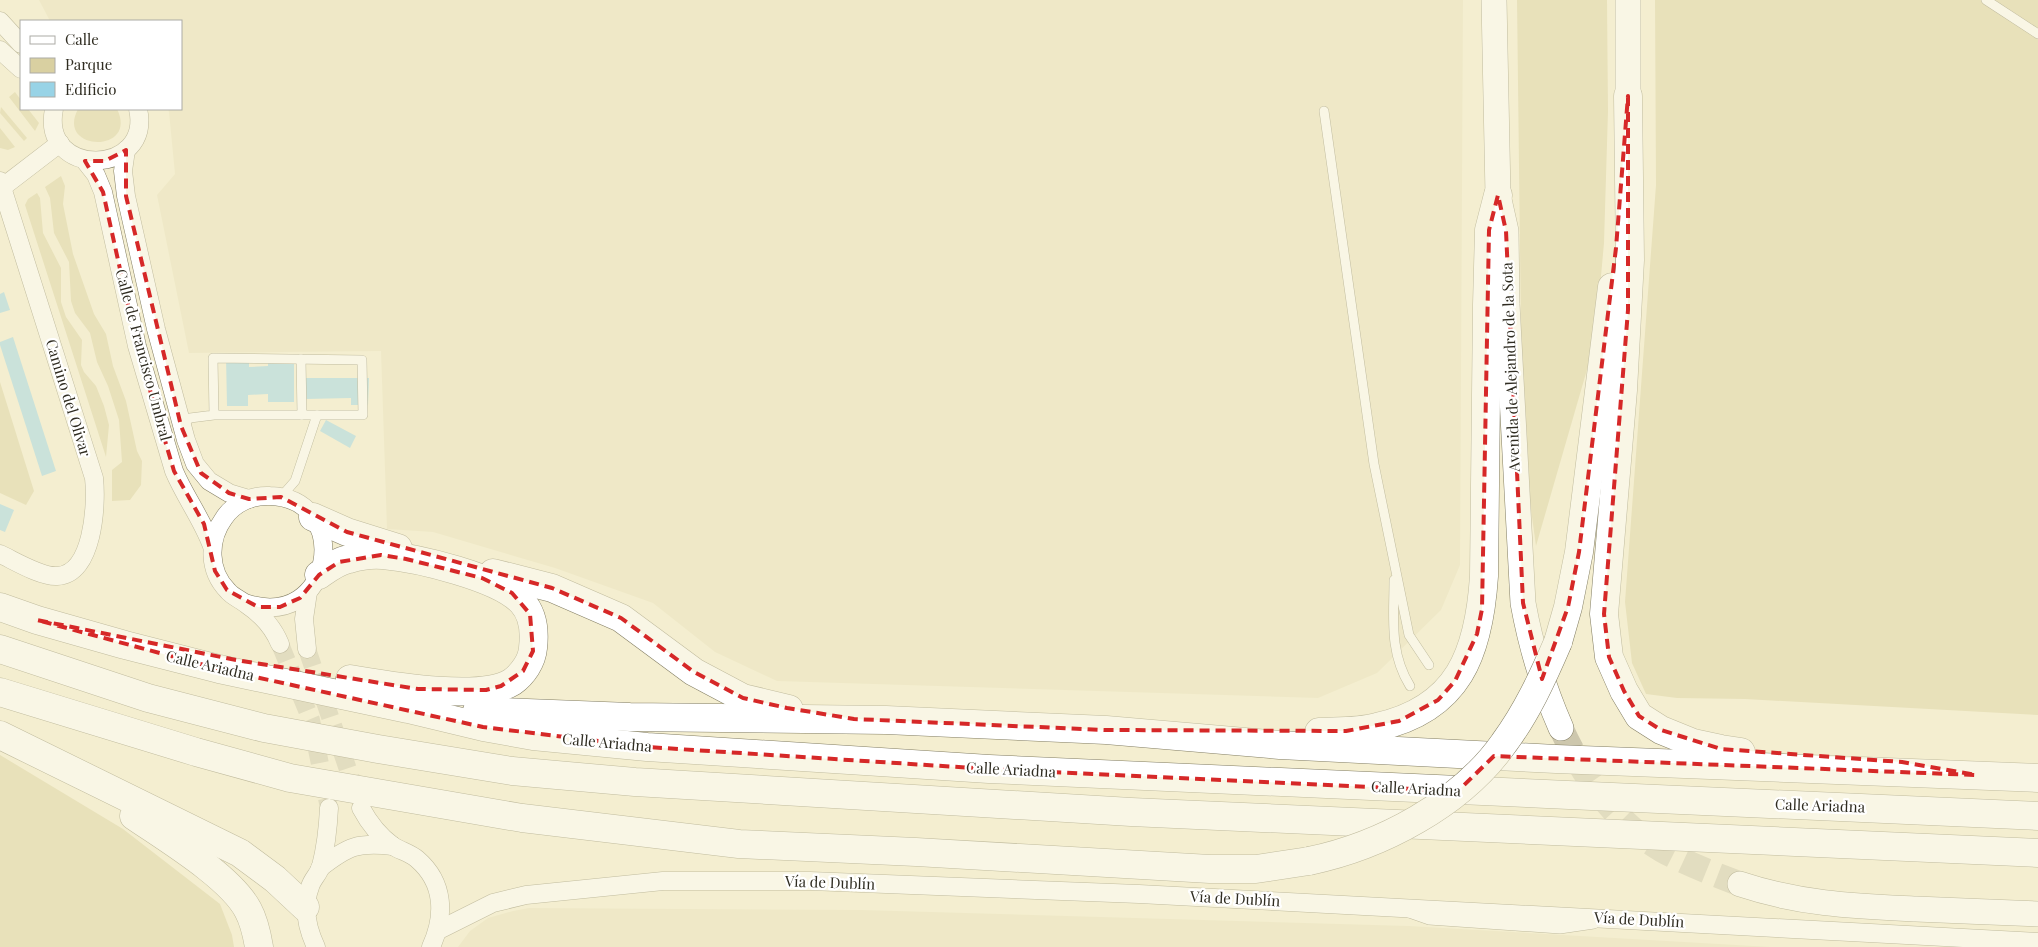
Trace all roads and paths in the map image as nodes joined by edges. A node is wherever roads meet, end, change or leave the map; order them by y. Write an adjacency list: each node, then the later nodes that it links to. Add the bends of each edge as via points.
1 (1494, 0): 17 (street, Avenida de Alejandro de la Sota)
2 (1628, 0): 9 (street)
3 (1986, 0): 5 (lane)
4 (0, 21): 6 (street)
5 (2038, 34)
6 (20, 43)
7 (0, 50): 8 (street)
8 (20, 68)
9 (1628, 96): 38 (highway, bridge, via 1616,248 1592,454 1579,552 1558,642 1518,724 1503,745 1465,784 1436,808 1397,831 1341,855 1256,868 1210,869 739,844 522,818 290,778); 45 (highway, via 1628,302 1604,614 1609,657 1624,691 1639,716 1661,730 1721,749 1902,762)
10 (138, 110): 14 (street, via 137,134)
11 (53, 111): 13 (street, via 54,130)
12 (1324, 111): 28 (lane, via 1374,464)
13 (60, 142): 15 (street, via 69,153); 16 (street)
14 (126, 150): 15 (street, via 104,161); 22 (street, Calle de Francisco Umbral, via 123,171 126,196)
15 (85, 160): 26 (street, Calle de Francisco Umbral, via 103,192 137,346 174,471 204,524)
16 (1, 186): 27 (street, Camino del Olivar, via 94,478 96,500 89,541 79,566 70,574 56,576 37,571)
17 (1498, 195): 41 (street, Avenida de Alejandro de la Sota, via 1506,231 1523,603 1532,647); 42 (highway, via 1489,230 1482,609 1468,658 1455,681 1438,700 1418,714 1375,728 1302,732 1194,728)
18 (301, 359): 19 (lane, via 213,358); 20 (lane); 21 (lane, via 362,360 363,415)
19 (214, 415): 20 (lane); 22 (lane, via 190,418)
20 (302, 415): 21 (lane)
21 (317, 415): 23 (lane, via 295,481)
22 (181, 426): 24 (street, Calle de Francisco Umbral, via 191,456 201,473 224,490)
23 (281, 497): 24 (street); 25 (street)
24 (249, 499): 26 (street, via 228,512 219,524)
25 (313, 517): 29 (street, via 321,532 324,550 323,565); 40 (highway, via 382,544 552,588 621,618 694,672 743,698)
26 (212, 546): 30 (street, via 220,582)
27 (0, 554)
28 (1394, 563): 36 (lane, via 1409,635); 37 (lane, via 1395,650)
29 (313, 584): 30 (street, via 292,603 280,607); 32 (highway, via 339,562 381,555 406,558 482,578 512,593 530,614 534,632 530,659 523,671 501,686 478,690 418,689 236,660); 34 (street, via 304,619)
30 (245, 603): 33 (street, via 260,614)
31 (0, 607): 32 (highway, Calle Ariadna)
32 (37, 620): 39 (highway, Calle Ariadna, via 219,670)
33 (280, 644)
34 (307, 648)
35 (0, 649): 51 (highway, via 148,698 264,728 512,771 635,782 1130,812)
36 (1429, 665)
37 (1410, 686)
38 (0, 692)
39 (408, 709): 40 (highway, via 630,718); 49 (highway, Calle Ariadna, via 533,736 677,749 999,770)
40 (854, 719): 42 (highway)
41 (1561, 728)
42 (1106, 730): 45 (highway, via 1280,745)
43 (0, 734): 44 (highway)
44 (61, 765): 54 (highway, via 240,853 275,879); 58 (highway, via 220,877 248,910)
45 (1976, 775): 46 (highway)
46 (2038, 778)
47 (329, 808): 52 (street, via 328,832)
48 (361, 808): 50 (street, via 380,835)
49 (2038, 816)
50 (394, 846): 52 (street, via 367,843 341,851); 56 (street, via 417,859 434,879 441,904)
51 (2038, 853)
52 (320, 868): 54 (street, via 310,887)
53 (1740, 884): 55 (street, via 1818,903)
54 (305, 908): 59 (street, via 308,930)
55 (2038, 914)
56 (439, 930): 57 (street, Vía de Dublín, via 493,903 526,895 663,881 810,881 1139,894); 60 (street)
57 (2038, 942)
58 (259, 947)
59 (316, 947)
60 (431, 947)

